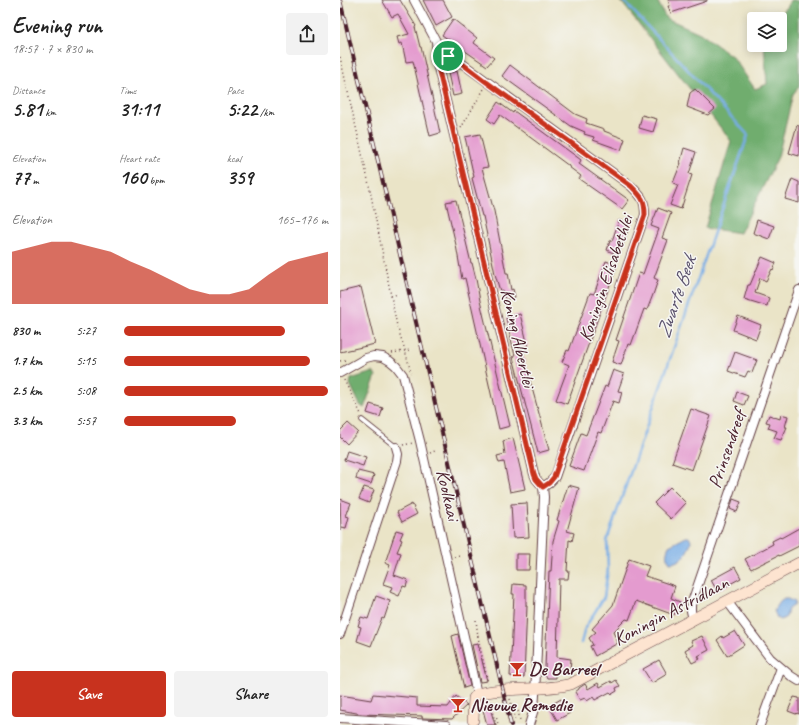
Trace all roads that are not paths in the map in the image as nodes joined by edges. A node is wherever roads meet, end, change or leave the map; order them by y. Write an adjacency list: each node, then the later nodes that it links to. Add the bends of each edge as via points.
1 (414, 0): 2 (street, Koning Albertlei, via 436,42)
2 (438, 56): 7 (street, Koning Albertlei, via 438,67 455,141 536,479); 7 (street, Koningin Elisabethlei, via 456,59 631,186 642,196 645,204 645,215 554,477)
3 (799, 290): 10 (street, Prinsendreef, via 691,605)
4 (340, 373): 15 (street, Koolkaai, via 374,356 383,357 396,366 403,375)
5 (362, 420): 6 (lane)
6 (396, 447): 11 (street, via 397,461)
7 (543, 487): 14 (street, Koning Albertlei)
8 (799, 563): 9 (street, Koningin Astridlaan)
9 (727, 601): 10 (street, Koningin Astridlaan); 12 (street, via 770,658)
10 (693, 620): 14 (street, Koningin Astridlaan, via 571,684)
11 (340, 634)
12 (781, 668): 13 (street); 20 (street)
13 (799, 681)
14 (534, 690): 15 (street, Koningin Astridlaan, via 510,689); 19 (street, Koning Albertlei, via 534,709)
15 (477, 694): 17 (street, via 474,698)
16 (340, 718): 18 (street)
17 (472, 723)
18 (446, 725)
19 (529, 725)
20 (760, 725)

